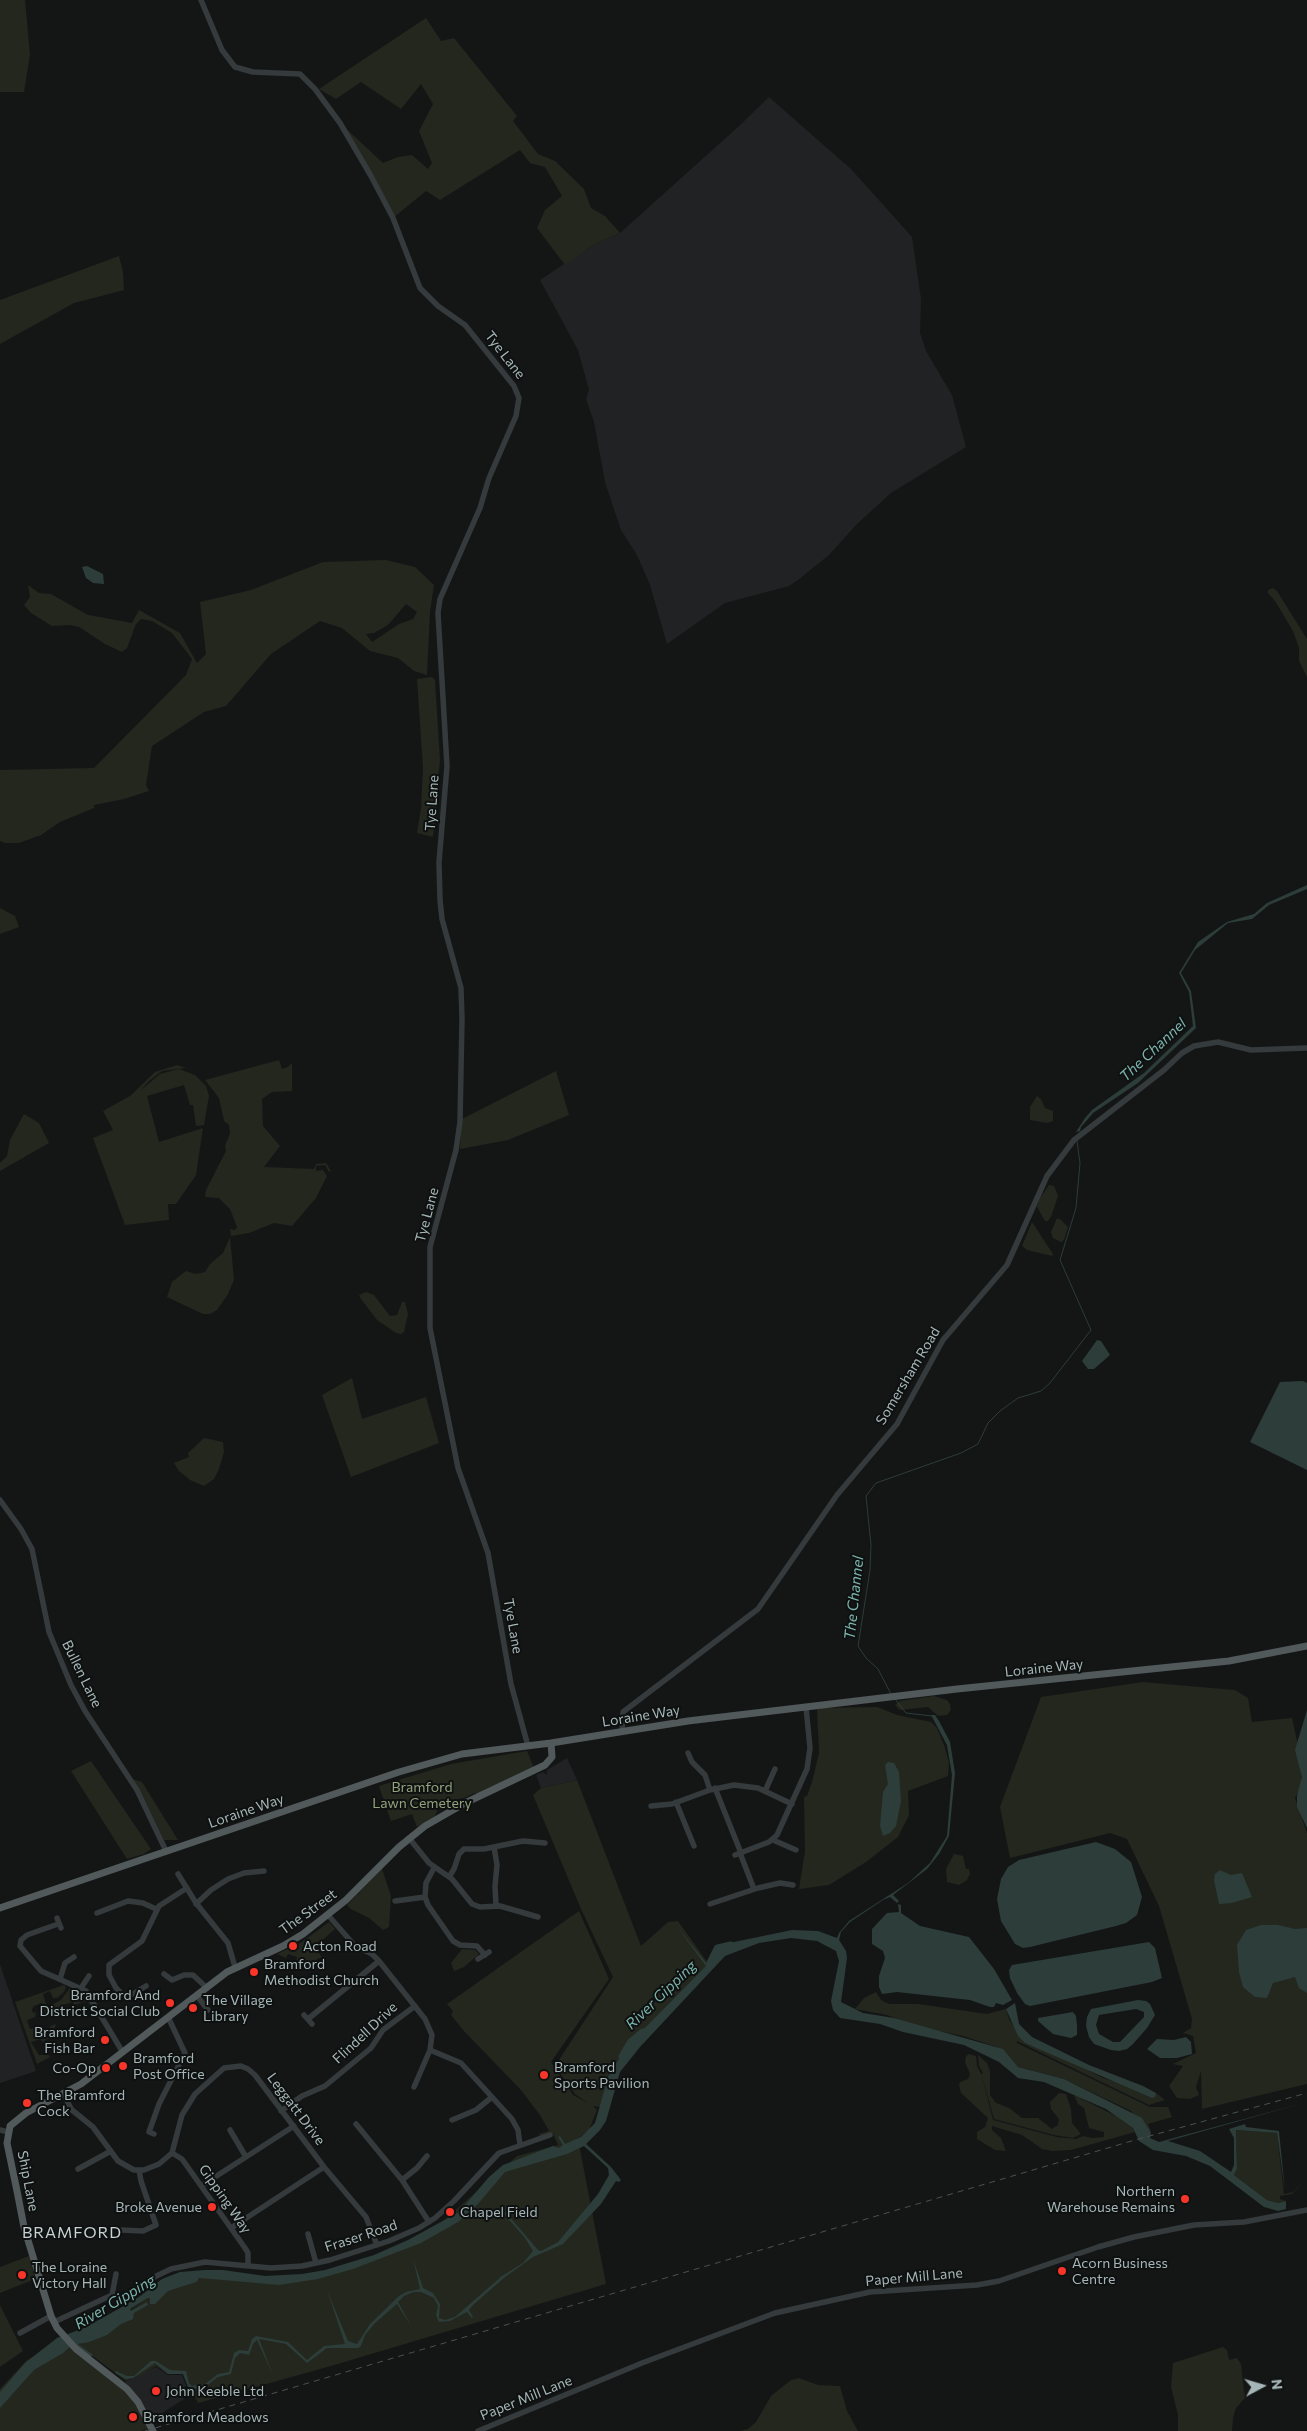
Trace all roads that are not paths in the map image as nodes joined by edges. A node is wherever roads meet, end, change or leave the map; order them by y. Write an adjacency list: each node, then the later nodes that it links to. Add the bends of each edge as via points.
1 (201, 0): 8 (street, Tye Lane, via 222,50 235,67 253,72 300,74 315,89 340,123 371,176 393,218 420,288 434,303 465,324 514,386 519,398 516,416 440,599 438,613 447,766 440,900 461,988 462,1018 460,1122 456,1150 430,1247 430,1328 458,1468 488,1553 511,1684)
2 (1307, 1048): 6 (street, Somersham Road, via 1251,1050 1218,1042 1194,1046 1074,1140 1043,1184 1007,1265 943,1340 897,1424 837,1495 758,1609 623,1712)
3 (0, 1500): 22 (street, Bullen Lane, via 32,1549 49,1632 71,1685 137,1790)
4 (1307, 1646): 5 (main road, Loraine Way, via 1229,1661)
5 (806, 1707): 6 (main road, Loraine Way); 14 (street, via 809,1760)
6 (622, 1732): 7 (main road, Loraine Way)
7 (551, 1743): 8 (main road, Loraine Way); 16 (main road, The Street, via 552,1757 545,1765 457,1808)
8 (528, 1746): 22 (main road, Loraine Way, via 462,1754 399,1772)
9 (688, 1753): 11 (street)
10 (775, 1768): 12 (street)
11 (713, 1789): 12 (street, via 743,1785); 13 (street); 23 (street)
12 (765, 1791): 14 (street)
13 (676, 1802): 15 (street); 20 (street)
14 (792, 1804): 17 (street)
15 (651, 1806)
16 (409, 1838): 24 (street); 41 (main road, The Street)
17 (773, 1840): 21 (street); 23 (street)
18 (545, 1843): 19 (street, via 523,1841)
19 (494, 1846): 28 (street, via 462,1850); 37 (street)
20 (694, 1846)
21 (796, 1850)
22 (166, 1851): 38 (main road, Loraine Way)
23 (739, 1853): 32 (street)
24 (434, 1868): 28 (street); 33 (street, via 426,1883)
25 (264, 1871): 35 (street, via 232,1877)
26 (178, 1874): 31 (street)
27 (774, 1876): 29 (street)
28 (449, 1877): 37 (street, via 472,1904)
29 (775, 1884): 30 (street); 32 (street)
30 (793, 1885)
31 (186, 1888): 35 (street); 39 (street)
32 (754, 1889): 36 (street)
33 (425, 1897): 34 (street); 46 (street, via 453,1941 477,1946 487,1954)
34 (395, 1901)
35 (196, 1904): 47 (street, via 228,1943)
36 (710, 1904)
37 (496, 1906): 42 (street)
38 (0, 1908)
39 (156, 1909): 40 (street, via 128,1901); 53 (street, via 142,1941 108,1967 109,1975 122,1994 133,1994)
40 (96, 1913)
41 (328, 1915): 45 (street, via 357,1949); 47 (main road, The Street, via 294,1940)
42 (538, 1917)
43 (59, 1923): 52 (street, via 28,1935 20,1943 41,1971)
44 (74, 1957): 52 (street, via 65,1963)
45 (379, 1960): 57 (street); 60 (street)
46 (478, 1960)
47 (235, 1967): 54 (main road, The Street)
48 (178, 1969): 50 (street)
49 (164, 1974): 50 (street, via 172,1980)
50 (182, 1975): 54 (street, via 195,1976)
51 (89, 1976): 55 (street)
52 (60, 1980): 55 (street)
53 (146, 1986)
54 (206, 1987): 56 (main road, The Street)
55 (81, 1988): 62 (street, via 92,1998)
56 (197, 1996): 58 (street); 59 (main road, The Street)
57 (414, 2006): 61 (street, via 430,2027); 66 (street, Flindell Drive, via 381,2032 371,2048 325,2086 300,2097)
58 (208, 2010)
59 (168, 2017): 62 (main road, The Street); 72 (street, via 185,2053 148,2132)
60 (308, 2019)
61 (430, 2050): 63 (street); 65 (street, via 461,2063)
62 (122, 2051): 64 (main road, The Street, via 81,2084)
63 (414, 2087)
64 (63, 2094): 71 (main road, The Street, via 26,2112); 75 (street, via 72,2110 94,2127)
65 (492, 2097): 67 (street, via 476,2110); 74 (street, via 514,2122)
66 (281, 2111): 69 (street, Leggatt Drive); 76 (street, Leggatt Drive, via 248,2069 241,2066 224,2068 188,2104)
67 (452, 2120)
68 (356, 2124): 82 (street)
69 (294, 2126): 78 (street); 79 (street, Leggatt Drive)
70 (230, 2130): 78 (street)
71 (4, 2131): 96 (main road, Ship Lane, via 24,2227)
72 (154, 2134)
73 (550, 2135): 74 (street, Fraser Road)
74 (520, 2145): 86 (street, Fraser Road, via 494,2156 454,2201)
75 (111, 2152): 80 (street); 81 (street, via 122,2164)
76 (172, 2153): 81 (street, via 155,2167); 83 (street, Gipping Way, via 182,2159)
77 (427, 2156): 82 (street)
78 (246, 2157): 83 (street)
79 (324, 2167): 88 (street); 91 (street, Leggatt Drive, via 366,2216)
80 (78, 2169)
81 (139, 2170): 87 (street)
82 (402, 2180): 86 (street)
83 (201, 2186): 88 (street, Gipping Way)
84 (1307, 2210): 99 (street, Paper Mill Lane, via 1244,2222 1194,2225 1134,2238 992,2282 870,2292 775,2313 642,2363)
85 (164, 2222): 87 (street)
86 (429, 2222): 91 (street, Fraser Road)
87 (156, 2225): 89 (street, via 143,2231)
88 (231, 2228): 93 (street, Gipping Way, via 248,2253)
89 (121, 2230)
90 (308, 2234): 92 (street)
91 (377, 2245): 92 (street, Fraser Road)
92 (316, 2264): 93 (street, Fraser Road, via 279,2268)
93 (248, 2266): 95 (street, Fraser Road, via 200,2262)
94 (123, 2279): 96 (street, via 116,2277 112,2295)
95 (150, 2279)
96 (53, 2319): 97 (street); 98 (main road, Ship Lane, via 62,2335 76,2349 127,2389 138,2402)
97 (20, 2333)
98 (153, 2431)
99 (478, 2431)

